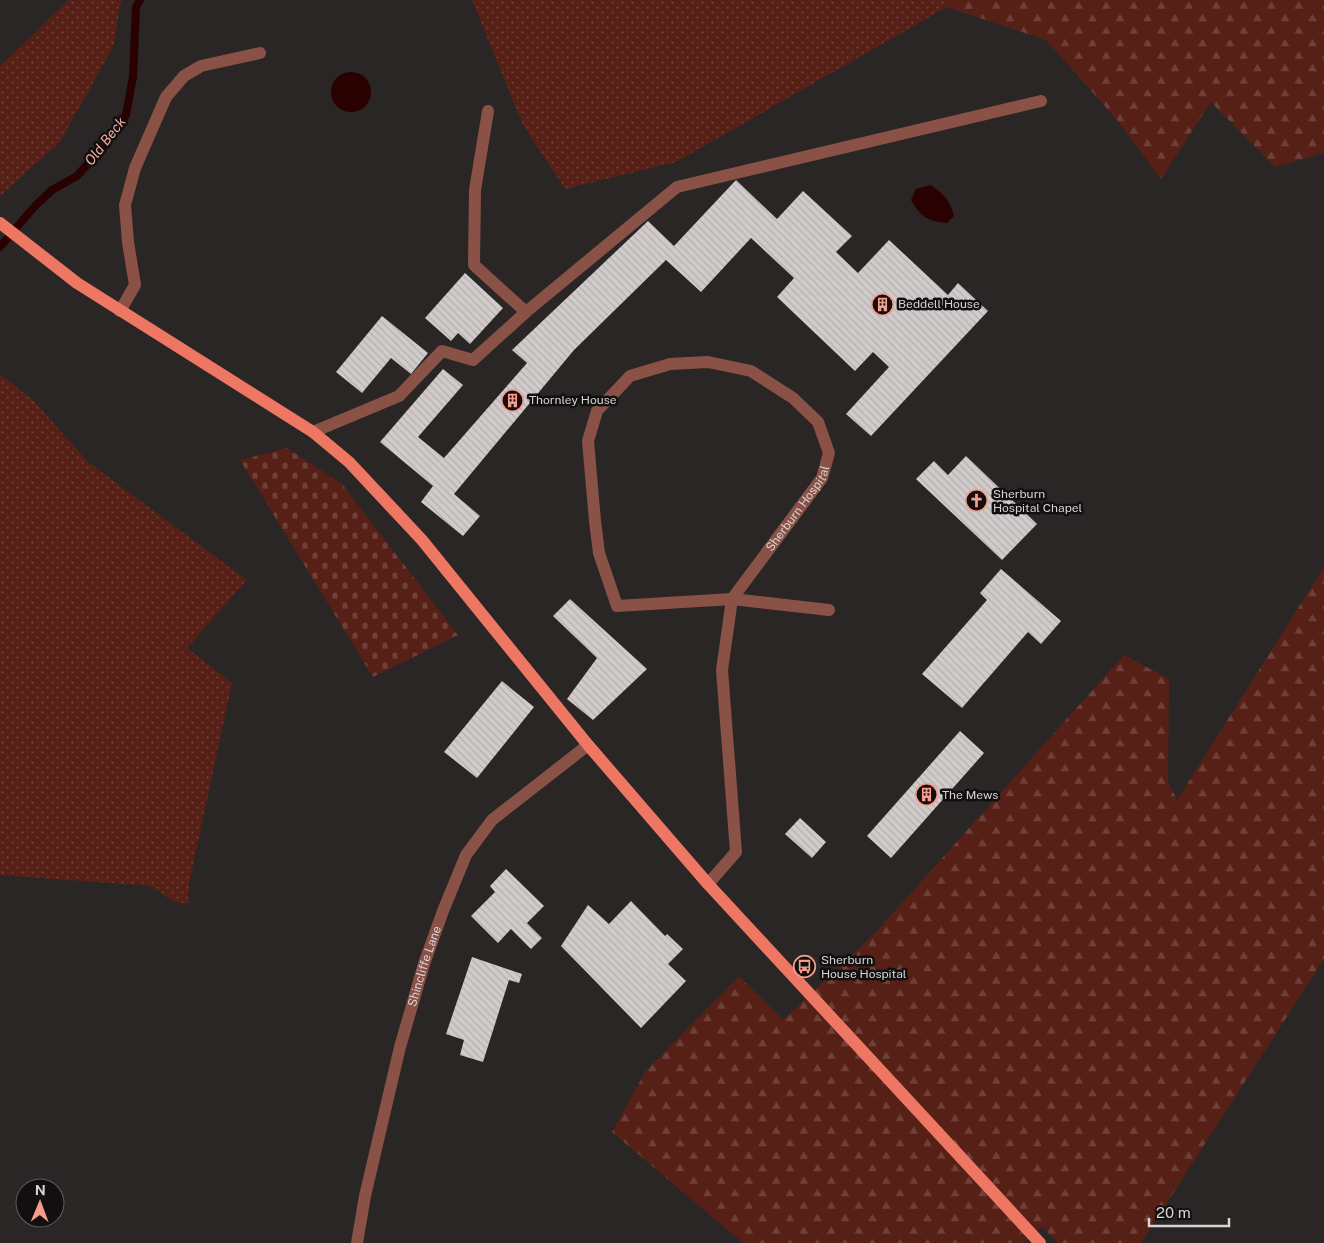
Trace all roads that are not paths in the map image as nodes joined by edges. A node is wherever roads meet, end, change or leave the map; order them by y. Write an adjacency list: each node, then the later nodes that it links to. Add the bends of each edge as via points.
1 (260, 53): 5 (street, via 201,66 184,76 166,97 134,168 125,205 135,285)
2 (1041, 102): 6 (street, via 677,187)
3 (488, 111): 6 (street, via 475,190 474,265)
4 (0, 223): 5 (main road, via 77,283)
5 (120, 311): 7 (main road)
6 (526, 312): 7 (street, via 473,360 442,350 399,396)
7 (313, 432): 10 (main road, via 348,462 422,540)
8 (732, 599): 8 (street, Sherburn Hospital, via 617,606 600,553 588,441 597,410 630,376 670,364 708,362 751,371 793,398 818,422 829,453 822,478); 9 (street); 11 (street, Sherburn Hospital, via 722,670 736,852)
9 (828, 610)
10 (588, 745): 11 (main road); 12 (street, Shincliffe Lane, via 492,820 466,855 424,964 400,1047)
11 (708, 884): 13 (main road)
12 (357, 1243)
13 (1040, 1243)

